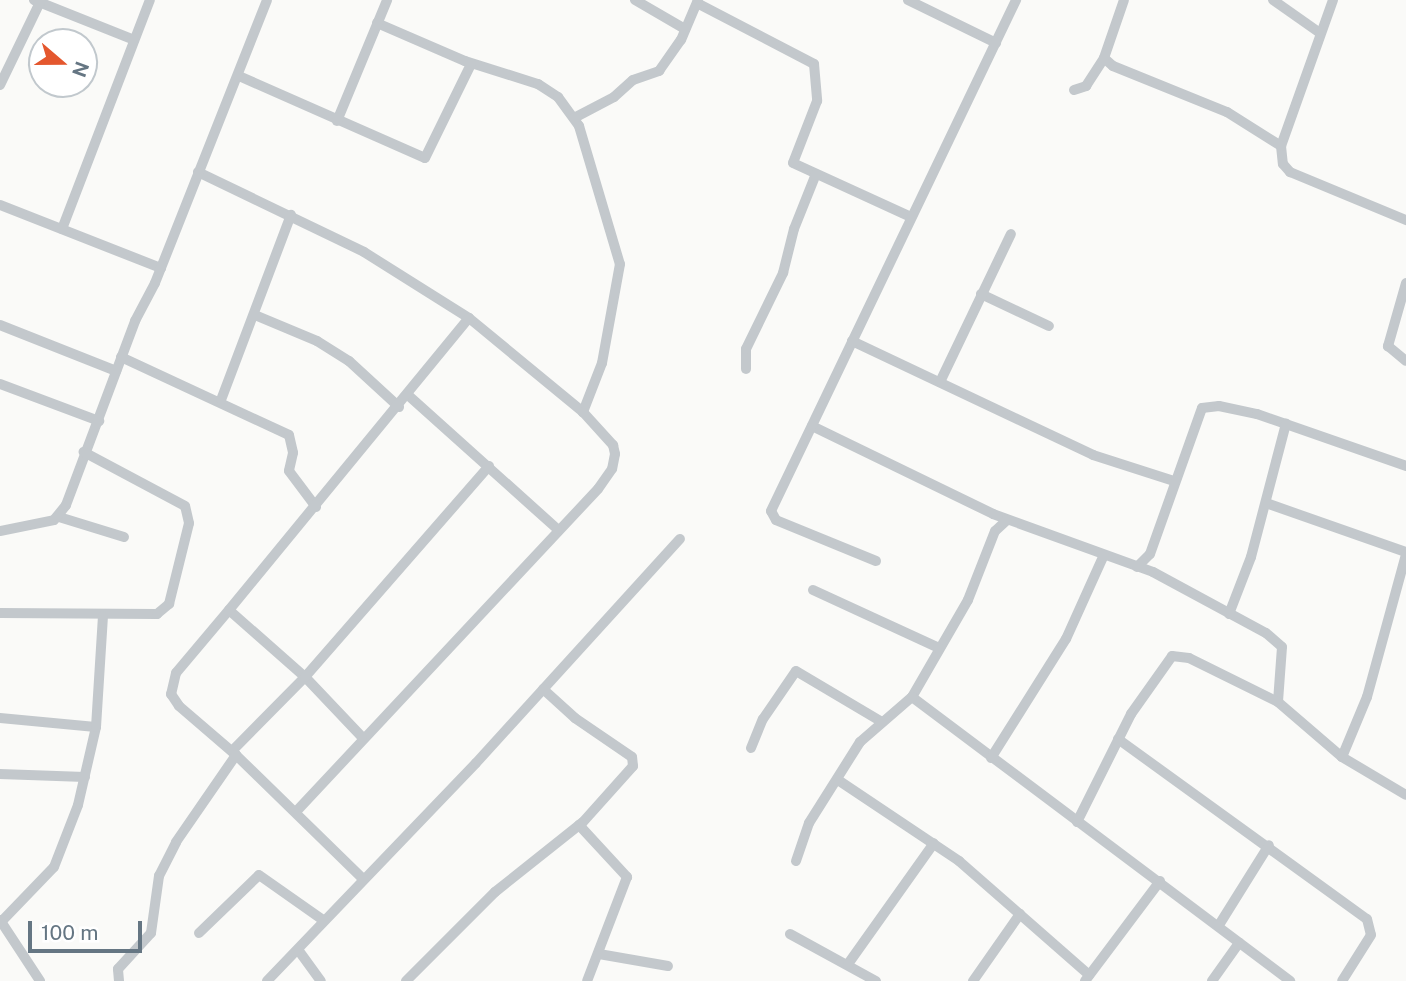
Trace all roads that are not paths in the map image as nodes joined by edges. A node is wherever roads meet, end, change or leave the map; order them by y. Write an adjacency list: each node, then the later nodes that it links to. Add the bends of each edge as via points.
1 (150, 0): 15 (street)
2 (268, 0): 19 (street)
3 (387, 0): 12 (street)
4 (635, 0): 13 (street)
5 (908, 0): 16 (street)
6 (1016, 0): 16 (street)
7 (1124, 0): 17 (street)
8 (1273, 0): 14 (street)
9 (1332, 0): 14 (street)
10 (39, 1): 15 (street); 20 (street)
11 (698, 1): 13 (street); 26 (street, via 814,64 818,88 814,114 792,158 797,167)
12 (377, 23): 18 (street); 23 (street)
13 (685, 29): 22 (street, via 654,75 634,80 614,97)
14 (1320, 33): 24 (street)
15 (132, 39): 31 (street)
16 (996, 43): 29 (street)
17 (1104, 58): 21 (street, via 1086,86); 24 (street, via 1112,66 1227,112)
18 (471, 64): 22 (street, via 538,85 558,97); 23 (street, via 425,158)
19 (239, 76): 23 (street); 25 (street)
20 (0, 85)
21 (1074, 90)
22 (574, 118): 50 (street, via 586,139 620,264 602,363)
23 (337, 121)
24 (1281, 146): 30 (street, via 1283,164 1290,172)
25 (198, 172): 28 (street); 33 (street)
26 (816, 174): 29 (street); 43 (street, via 783,273 746,349)
27 (0, 205): 31 (street)
28 (291, 215): 36 (street); 37 (street, via 364,252)
29 (911, 217): 40 (street)
30 (1406, 220)
31 (62, 229): 33 (street)
32 (1011, 234): 35 (street)
33 (161, 268): 41 (street)
34 (1406, 283): 42 (street, via 1388,346)
35 (981, 294): 39 (street); 45 (street)
36 (254, 315): 48 (street); 49 (street, via 349,360)
37 (469, 318): 47 (street); 50 (street)
38 (0, 325): 44 (street)
39 (1049, 326)
40 (852, 341): 45 (street); 53 (street)
41 (121, 356): 44 (street); 48 (street)
42 (1406, 361)
43 (746, 369)
44 (116, 371): 51 (street)
45 (940, 382): 57 (street, via 1093,455)
46 (0, 384): 51 (street)
47 (409, 396): 49 (street); 55 (street)
48 (221, 400): 59 (street, via 289,435 293,453 289,471)
49 (399, 407): 59 (street)
50 (583, 412): 63 (street, via 613,444 615,462 598,489)
51 (99, 421): 54 (street)
52 (1286, 424): 56 (street); 57 (street, via 1219,405 1202,408); 58 (street)
53 (812, 426): 60 (street); 71 (street, via 771,515)
54 (85, 452): 61 (street); 78 (street, via 168,494 185,506 188,514 164,610)
55 (489, 466): 63 (street); 80 (street)
56 (1406, 466)
57 (1174, 481): 69 (street)
58 (1266, 503): 68 (street); 77 (street)
59 (316, 507): 75 (street)
60 (993, 514): 62 (street); 65 (street)
61 (59, 517): 64 (street); 66 (street)
62 (1007, 520): 65 (street); 70 (street)
63 (557, 529): 87 (street)
64 (0, 531)
65 (995, 531): 79 (street, via 968,600)
66 (124, 537)
67 (680, 539): 81 (street)
68 (1406, 553): 91 (street, via 1367,697)
69 (1150, 554): 72 (street); 73 (street)
70 (1104, 555): 72 (street); 92 (street, via 1066,639)
71 (876, 561)
72 (1137, 567): 73 (street)
73 (1153, 572): 77 (street)
74 (813, 590): 79 (street)
75 (229, 610): 80 (street); 90 (street, via 171,684 178,706)
76 (0, 613): 78 (street)
77 (1229, 614): 83 (street, via 1266,632 1282,647)
78 (103, 616): 86 (street)
79 (939, 648): 82 (street)
80 (305, 677): 87 (street); 90 (street)
81 (543, 689): 99 (street, via 634,761); 103 (street)
82 (912, 697): 85 (street); 92 (street)
83 (1278, 702): 88 (street, via 1176,654 1160,670); 91 (street)
84 (0, 718): 86 (street)
85 (882, 722): 89 (street, via 796,671 775,698); 95 (street, via 860,743)
86 (96, 727): 94 (street)
87 (362, 737): 97 (street)
88 (1118, 739): 98 (street); 101 (street)
89 (751, 748)
90 (234, 753): 97 (street); 118 (street, via 176,842 159,876 151,933 118,969)
91 (1342, 757): 96 (street)
92 (991, 758): 98 (street)
93 (0, 774): 94 (street)
94 (85, 778): 107 (street, via 54,867)
95 (838, 780): 100 (street); 102 (street, via 809,823)
96 (1406, 795)
97 (296, 811): 103 (street)
98 (1077, 822): 104 (street)
99 (579, 824): 113 (street, via 627,877); 121 (street, via 495,891)
100 (934, 843): 105 (street); 114 (street)
101 (1269, 845): 108 (street); 127 (street, via 1371,924 1371,935)
102 (796, 862)
103 (362, 878): 106 (street)
104 (1160, 881): 108 (street); 116 (street)
105 (1020, 914): 116 (street); 124 (street)
106 (323, 920): 109 (street, via 259,875); 112 (street)
107 (1, 921): 117 (street)
108 (1219, 925): 111 (street)
109 (199, 933)
110 (790, 934): 114 (street)
111 (1240, 943): 125 (street); 126 (street)
112 (299, 951): 119 (street); 120 (street)
113 (599, 954): 115 (street); 122 (street)
114 (848, 964): 123 (street)
115 (668, 966)
116 (1087, 978)
117 (40, 981)
118 (119, 981)
119 (267, 981)
120 (321, 981)
121 (406, 981)
122 (587, 981)
123 (876, 981)
124 (973, 981)
125 (1212, 981)
126 (1290, 981)
127 (1342, 981)

